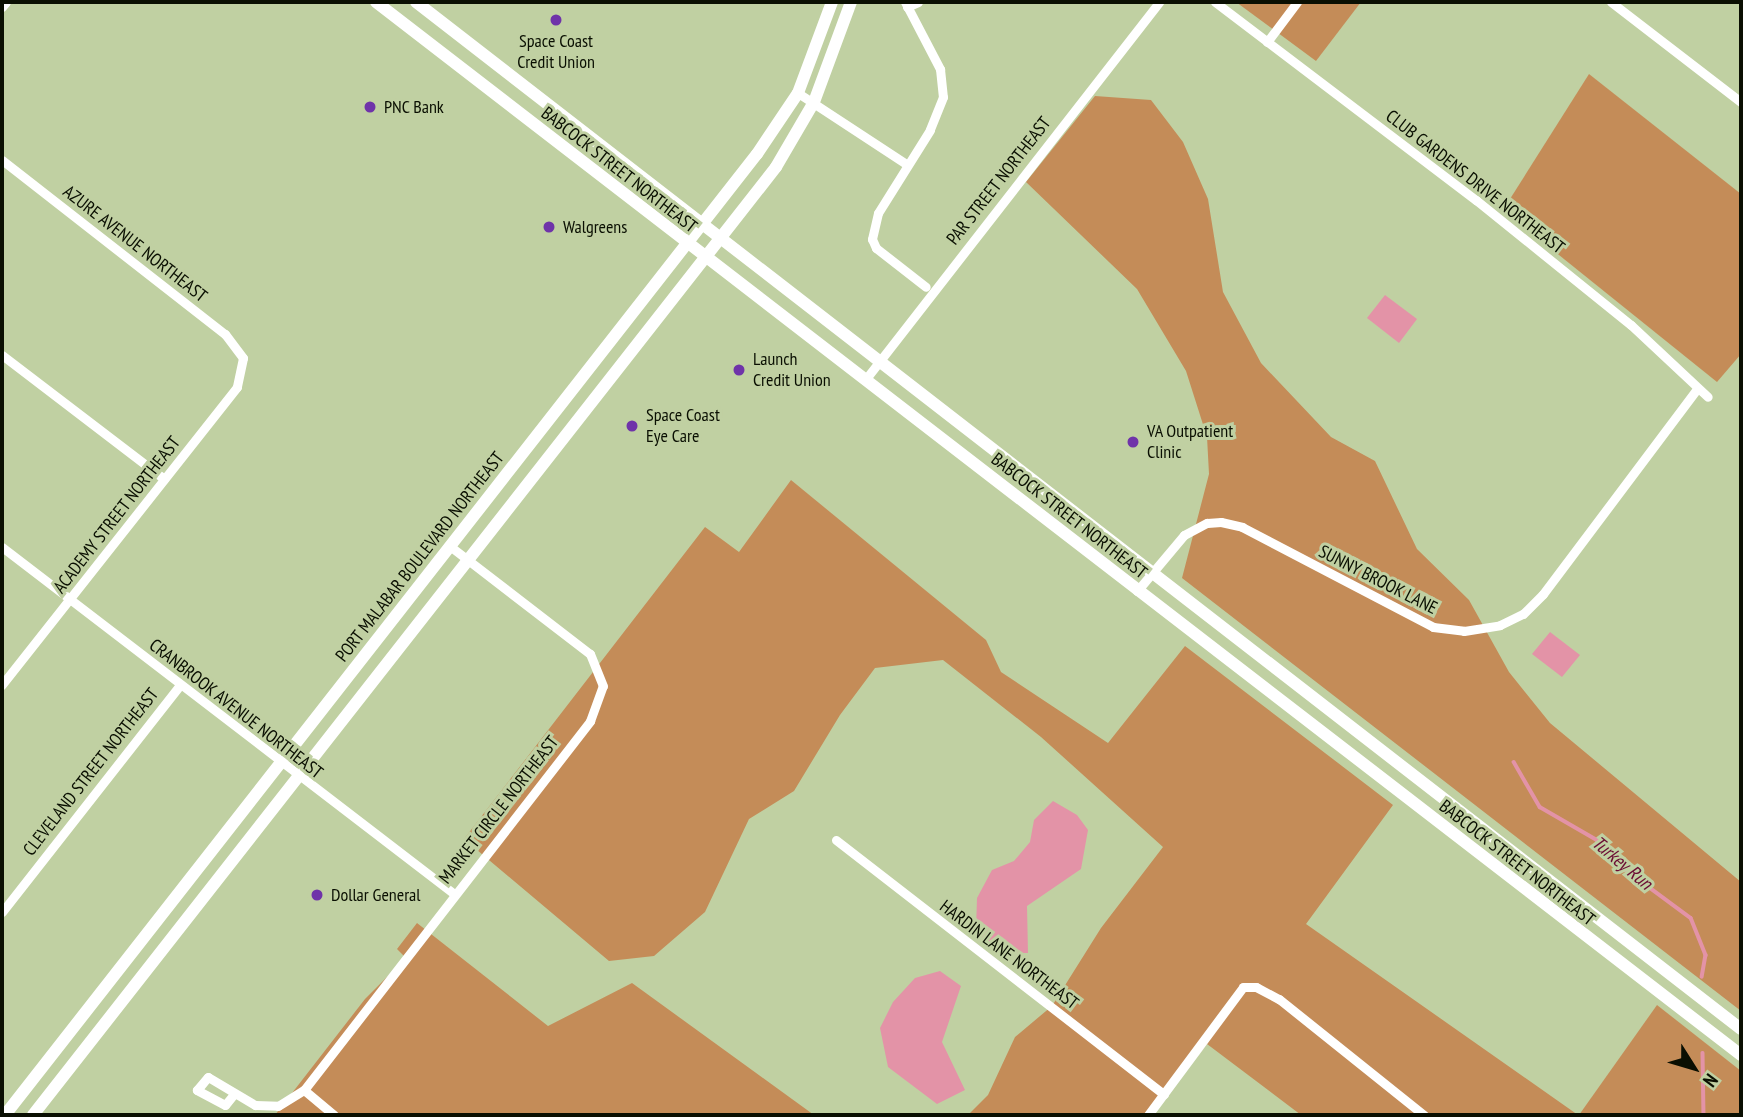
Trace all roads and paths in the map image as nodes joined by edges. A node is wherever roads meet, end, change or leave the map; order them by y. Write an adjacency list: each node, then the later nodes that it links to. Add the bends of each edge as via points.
1 (6, 2): 12 (street)
2 (376, 2): 21 (main road, BABCOCK STREET NORTHEAST)
3 (416, 2): 19 (main road, BABCOCK STREET NORTHEAST)
4 (832, 2): 14 (main road, PORT MALABAR BOULEVARD NORTHEAST)
5 (851, 2): 15 (main road)
6 (918, 2): 11 (street)
7 (1159, 2): 26 (street, PAR STREET NORTHEAST)
8 (1215, 2): 13 (street, CLUB GARDENS DRIVE NORTHEAST)
9 (1297, 2): 13 (street)
10 (1611, 2): 16 (street)
11 (906, 4): 18 (street, via 940,69 943,97 930,130)
12 (2, 7)
13 (1267, 42): 28 (street, CLUB GARDENS DRIVE NORTHEAST, via 1497,216 1631,325)
14 (798, 93): 15 (street); 19 (main road, PORT MALABAR BOULEVARD NORTHEAST)
15 (814, 102): 18 (street); 20 (main road, via 776,167)
16 (1741, 102)
17 (2, 160): 25 (street, AZURE AVENUE NORTHEAST, via 225,334)
18 (906, 164): 23 (street, via 874,220 872,239 876,248)
19 (703, 225): 20 (main road, BABCOCK STREET NORTHEAST); 21 (main road, PORT MALABAR BOULEVARD NORTHEAST)
20 (721, 239): 22 (main road); 26 (main road, BABCOCK STREET NORTHEAST)
21 (687, 246): 22 (main road, BABCOCK STREET NORTHEAST); 31 (main road, PORT MALABAR BOULEVARD NORTHEAST)
22 (705, 259): 27 (main road, BABCOCK STREET NORTHEAST); 33 (main road)
23 (926, 286)
24 (2, 355): 30 (street)
25 (243, 358): 30 (street, ACADEMY STREET NORTHEAST, via 237,387)
26 (879, 362): 27 (street, PAR STREET NORTHEAST); 34 (main road, BABCOCK STREET NORTHEAST)
27 (865, 380): 35 (main road, BABCOCK STREET NORTHEAST)
28 (1697, 389): 29 (street, CLUB GARDENS DRIVE NORTHEAST); 34 (street, SUNNY BROOK LANE, via 1543,594 1523,614 1500,625 1464,631 1433,627 1231,523 1196,527)
29 (1708, 397)
30 (164, 479): 36 (street, ACADEMY STREET NORTHEAST)
31 (450, 546): 33 (street, MARKET CIRCLE NORTHEAST); 41 (main road, PORT MALABAR BOULEVARD NORTHEAST)
32 (2, 547): 36 (street, CRANBROOK AVENUE NORTHEAST)
33 (469, 560): 42 (main road); 44 (street, MARKET CIRCLE NORTHEAST, via 590,654 603,686 590,721)
34 (1153, 572): 35 (street, SUNNY BROOK LANE); 39 (main road, BABCOCK STREET NORTHEAST)
35 (1137, 591): 40 (main road, BABCOCK STREET NORTHEAST)
36 (70, 600): 37 (street, ACADEMY STREET NORTHEAST); 38 (street, CRANBROOK AVENUE NORTHEAST)
37 (2, 685)
38 (180, 685): 41 (street, CRANBROOK AVENUE NORTHEAST); 45 (street, CLEVELAND STREET NORTHEAST)
39 (1363, 734): 40 (main road); 48 (main road, BABCOCK STREET NORTHEAST)
40 (1348, 754): 49 (main road, BABCOCK STREET NORTHEAST)
41 (281, 764): 42 (street, CRANBROOK AVENUE NORTHEAST); 46 (main road, PORT MALABAR BOULEVARD NORTHEAST)
42 (298, 777): 44 (street, CRANBROOK AVENUE NORTHEAST); 47 (main road)
43 (836, 840): 52 (street, HARDIN LANE NORTHEAST)
44 (453, 893): 50 (street, MARKET CIRCLE NORTHEAST)
45 (2, 912)
46 (102, 993): 47 (main road); 53 (main road, PORT MALABAR BOULEVARD NORTHEAST)
47 (120, 1007): 54 (main road)
48 (1741, 1029)
49 (1741, 1055)
50 (304, 1090): 51 (street, MARKET CIRCLE NORTHEAST, via 278,1106 255,1105); 55 (street)
51 (234, 1094)
52 (1164, 1094): 56 (street); 57 (street, via 1243,987 1256,987 1279,999)
53 (5, 1115)
54 (33, 1115)
55 (334, 1115)
56 (1148, 1115)
57 (1424, 1115)

